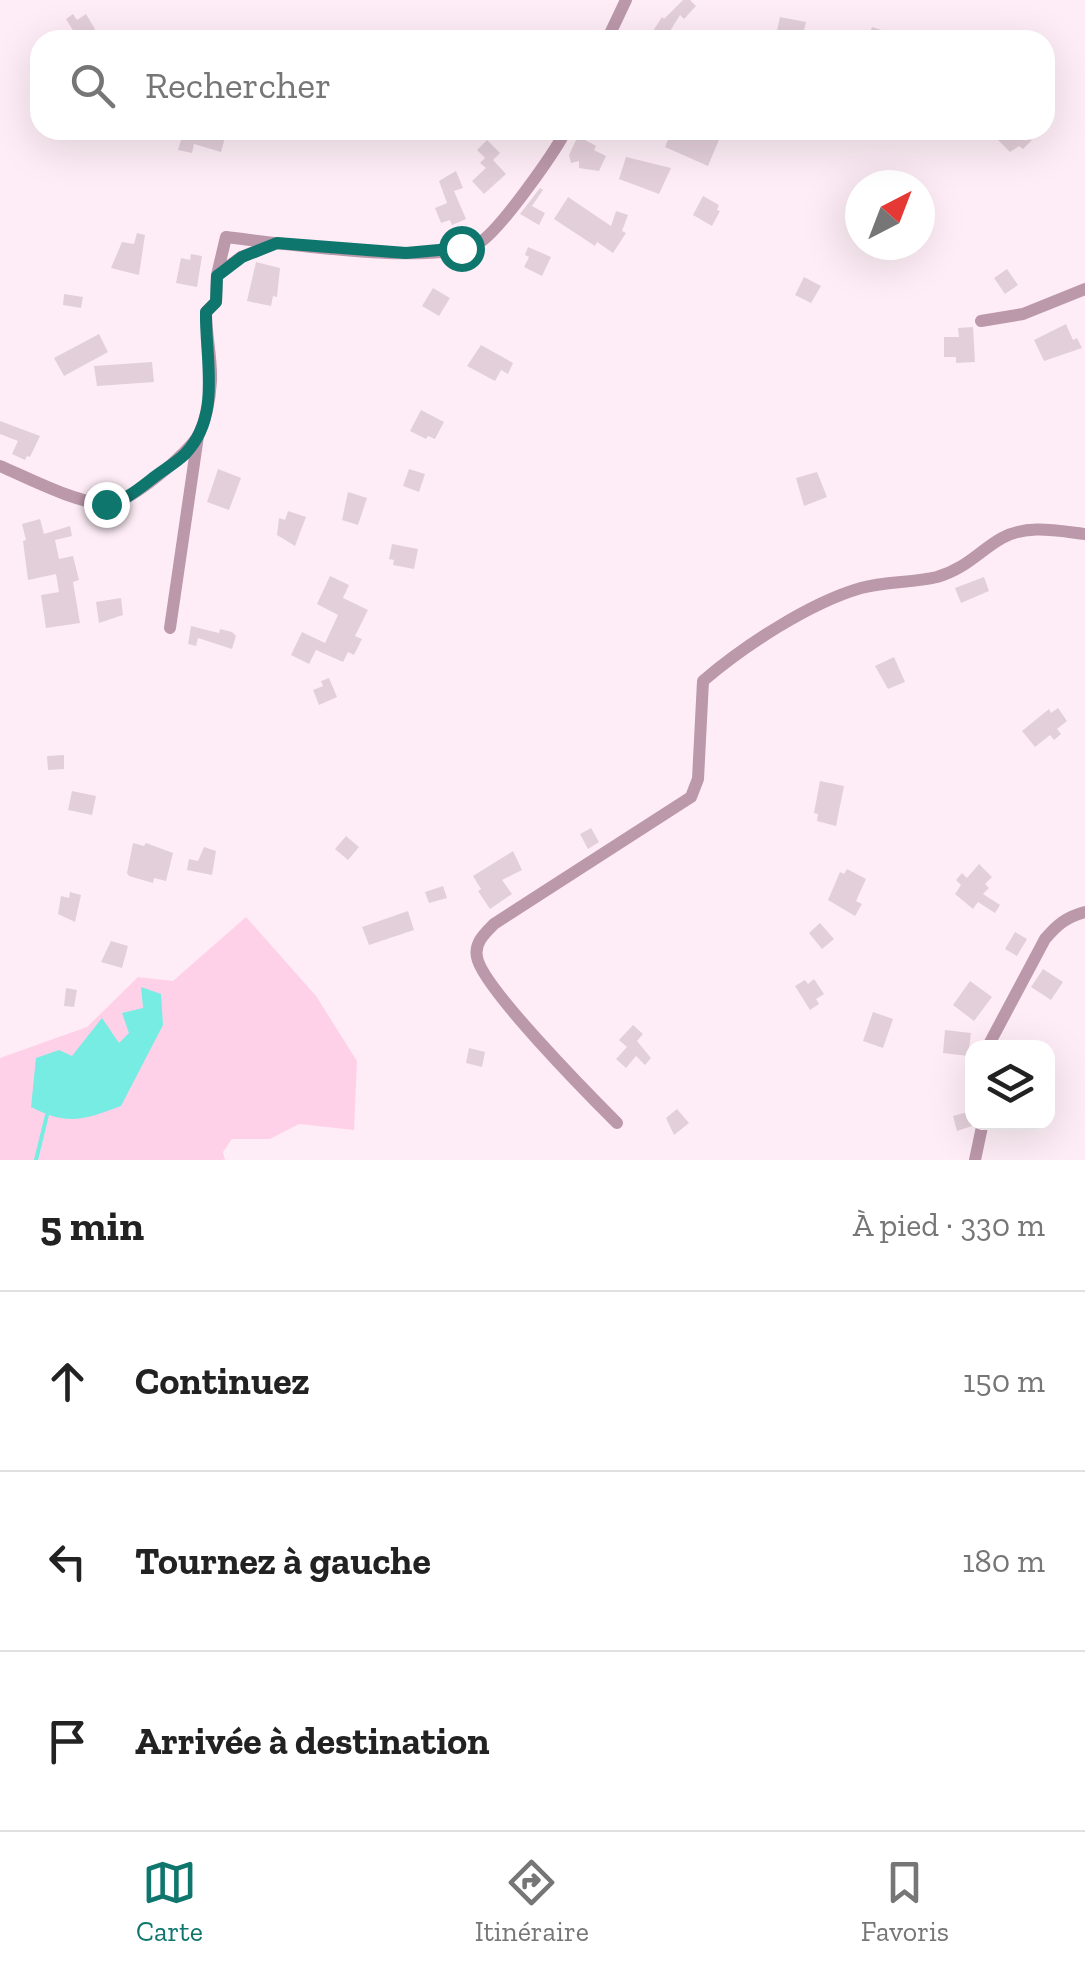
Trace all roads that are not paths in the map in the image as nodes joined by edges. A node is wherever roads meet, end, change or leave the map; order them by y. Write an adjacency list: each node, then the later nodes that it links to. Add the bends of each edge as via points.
1 (626, 0): 2 (street)
2 (612, 30)
3 (560, 140): 4 (street, via 495,230 477,244 406,253)
4 (277, 243): 5 (street); 5 (street, via 226,237)
5 (217, 276): 8 (street, via 216,302 206,312 211,379)
6 (1085, 288): 7 (street, via 1023,314)
7 (981, 321)
8 (199, 434): 9 (street, via 185,454 114,503); 11 (street)
9 (0, 466)
10 (1085, 534): 14 (street, via 1038,528 1004,537 976,560 937,577 830,598 749,646 703,681 698,779 691,798 483,935 477,961 522,1022)
11 (170, 628)
12 (1085, 912): 13 (street, via 1070,916 1045,940)
13 (990, 1040)
14 (617, 1123)
15 (981, 1130): 16 (street)
16 (975, 1160)

